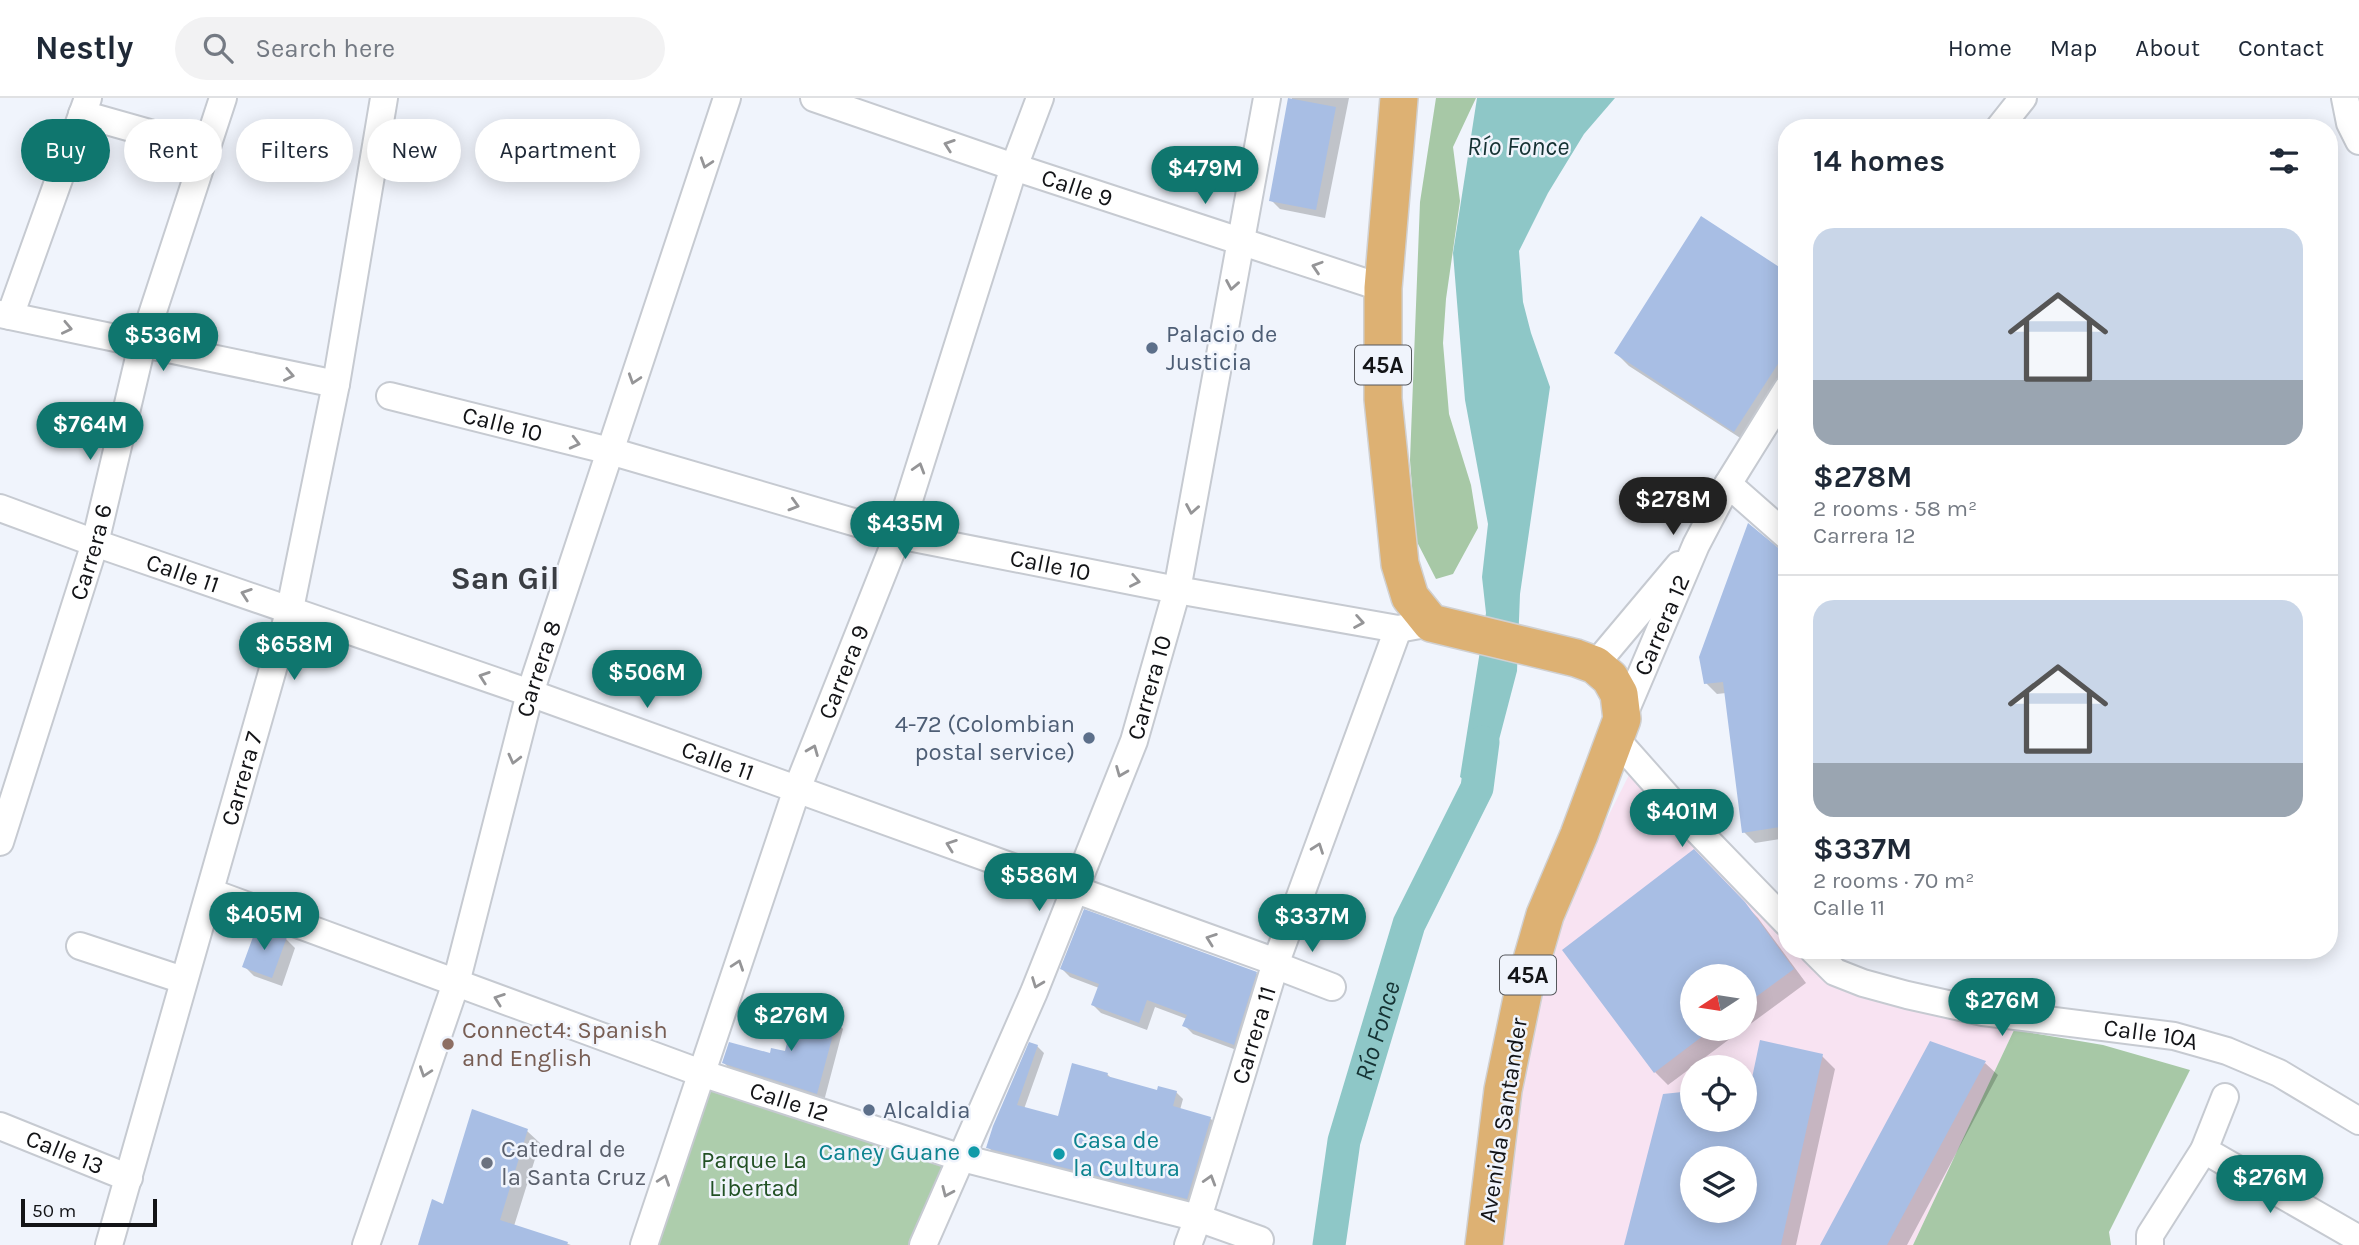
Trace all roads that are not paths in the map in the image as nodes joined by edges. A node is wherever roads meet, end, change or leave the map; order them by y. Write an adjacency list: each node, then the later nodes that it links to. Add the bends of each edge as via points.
1 (223, 98): 11 (street, Carrera 6)
2 (384, 98): 21 (street, Carrera 7)
3 (727, 98): 24 (street, Carrera 8, one-way to 24)
4 (814, 98): 15 (street, Calle 9, one-way to 4)
5 (1040, 98): 15 (street, Carrera 9)
6 (1267, 98): 17 (street, Carrera 10)
7 (1399, 98): 18 (highway, 45A)
8 (2023, 98): 12 (street)
9 (2344, 98): 14 (street)
10 (85, 106): 13 (street); 19 (street)
11 (216, 119)
12 (2006, 119)
13 (124, 120)
14 (2359, 141)
15 (1014, 167): 17 (street, Calle 9); 28 (street, Carrera 9, one-way to 15)
16 (195, 182): 20 (street, Carrera 6)
17 (1240, 242): 18 (street, Calle 9, one-way to 17); 31 (street, Carrera 10, one-way to 31)
18 (1382, 288): 33 (highway, 45A, via 1383,399 1400,564 1410,597)
19 (5, 315): 20 (street, one-way to 20)
20 (142, 345): 21 (street, one-way to 21); 29 (street, Carrera 6)
21 (336, 384): 32 (street, Carrera 7)
22 (390, 396): 24 (street, Calle 10, one-way to 24)
23 (1778, 404): 25 (street, Carrera 12)
24 (610, 451): 28 (street, Calle 10, one-way to 28); 35 (street, Carrera 8)
25 (1728, 484): 27 (street); 30 (street, Carrera 12)
26 (0, 508): 29 (street, Calle 11)
27 (1778, 528)
28 (898, 535): 31 (street, Calle 10, one-way to 31); 37 (street, Carrera 9, one-way to 28)
29 (95, 543): 32 (street, Calle 11, one-way to 29); 38 (street, Carrera 6)
30 (1696, 545): 34 (street); 36 (street, Carrera 12)
31 (1177, 590): 33 (street, Calle 10, one-way to 33); 39 (street, Carrera 10, one-way to 39, via 1134,741)
32 (290, 609): 35 (street, Calle 11, one-way to 32); 40 (street, Carrera 7)
33 (1428, 627): 34 (highway); 44 (street, Carrera 11, one-way to 33)
34 (1585, 662): 36 (highway, via 1609,678 1619,694)
35 (530, 693): 37 (street, Calle 11); 46 (street, Carrera 8, one-way to 46)
36 (1619, 729): 41 (street, via 1694,827); 63 (highway, Avenida Santander / 45A, via 1545,915 1525,984 1503,1090)
37 (797, 789): 39 (street, Calle 11, one-way to 37); 48 (street, Carrera 9, one-way to 37)
38 (1, 833)
39 (1074, 890): 44 (street, Calle 11, one-way to 39); 53 (street, Carrera 10, one-way to 53)
40 (210, 892): 45 (street, Carrera 7); 46 (street, Calle 12)
41 (1778, 914)
42 (79, 946): 45 (street)
43 (1841, 961): 50 (street, Calle 10A, via 1863,984 1983,1012 2174,1036 2227,1051 2279,1073)
44 (1275, 963): 47 (street, Calle 11); 55 (street, Carrera 11, one-way to 44)
45 (183, 979): 54 (street, Carrera 7)
46 (456, 983): 48 (street, Calle 12, one-way to 46); 59 (street, Carrera 8, one-way to 59)
47 (1332, 987)
48 (701, 1073): 53 (street, Calle 12); 60 (street, Carrera 9, one-way to 48)
49 (2225, 1097): 52 (street)
50 (2359, 1121)
51 (0, 1126): 54 (street, Calle 13)
52 (2204, 1150): 56 (street); 64 (street, via 2150,1235)
53 (962, 1158): 55 (street, Calle 12); 61 (street, Carrera 10, one-way to 61)
54 (129, 1178): 58 (street, Carrera 7)
55 (1198, 1218): 57 (street, Calle 12); 62 (street, Carrera 11)
56 (2359, 1239)
57 (1260, 1240)
58 (109, 1245)
59 (366, 1245)
60 (643, 1245)
61 (923, 1245)
62 (1188, 1245)
63 (1484, 1245)
64 (2150, 1245)

